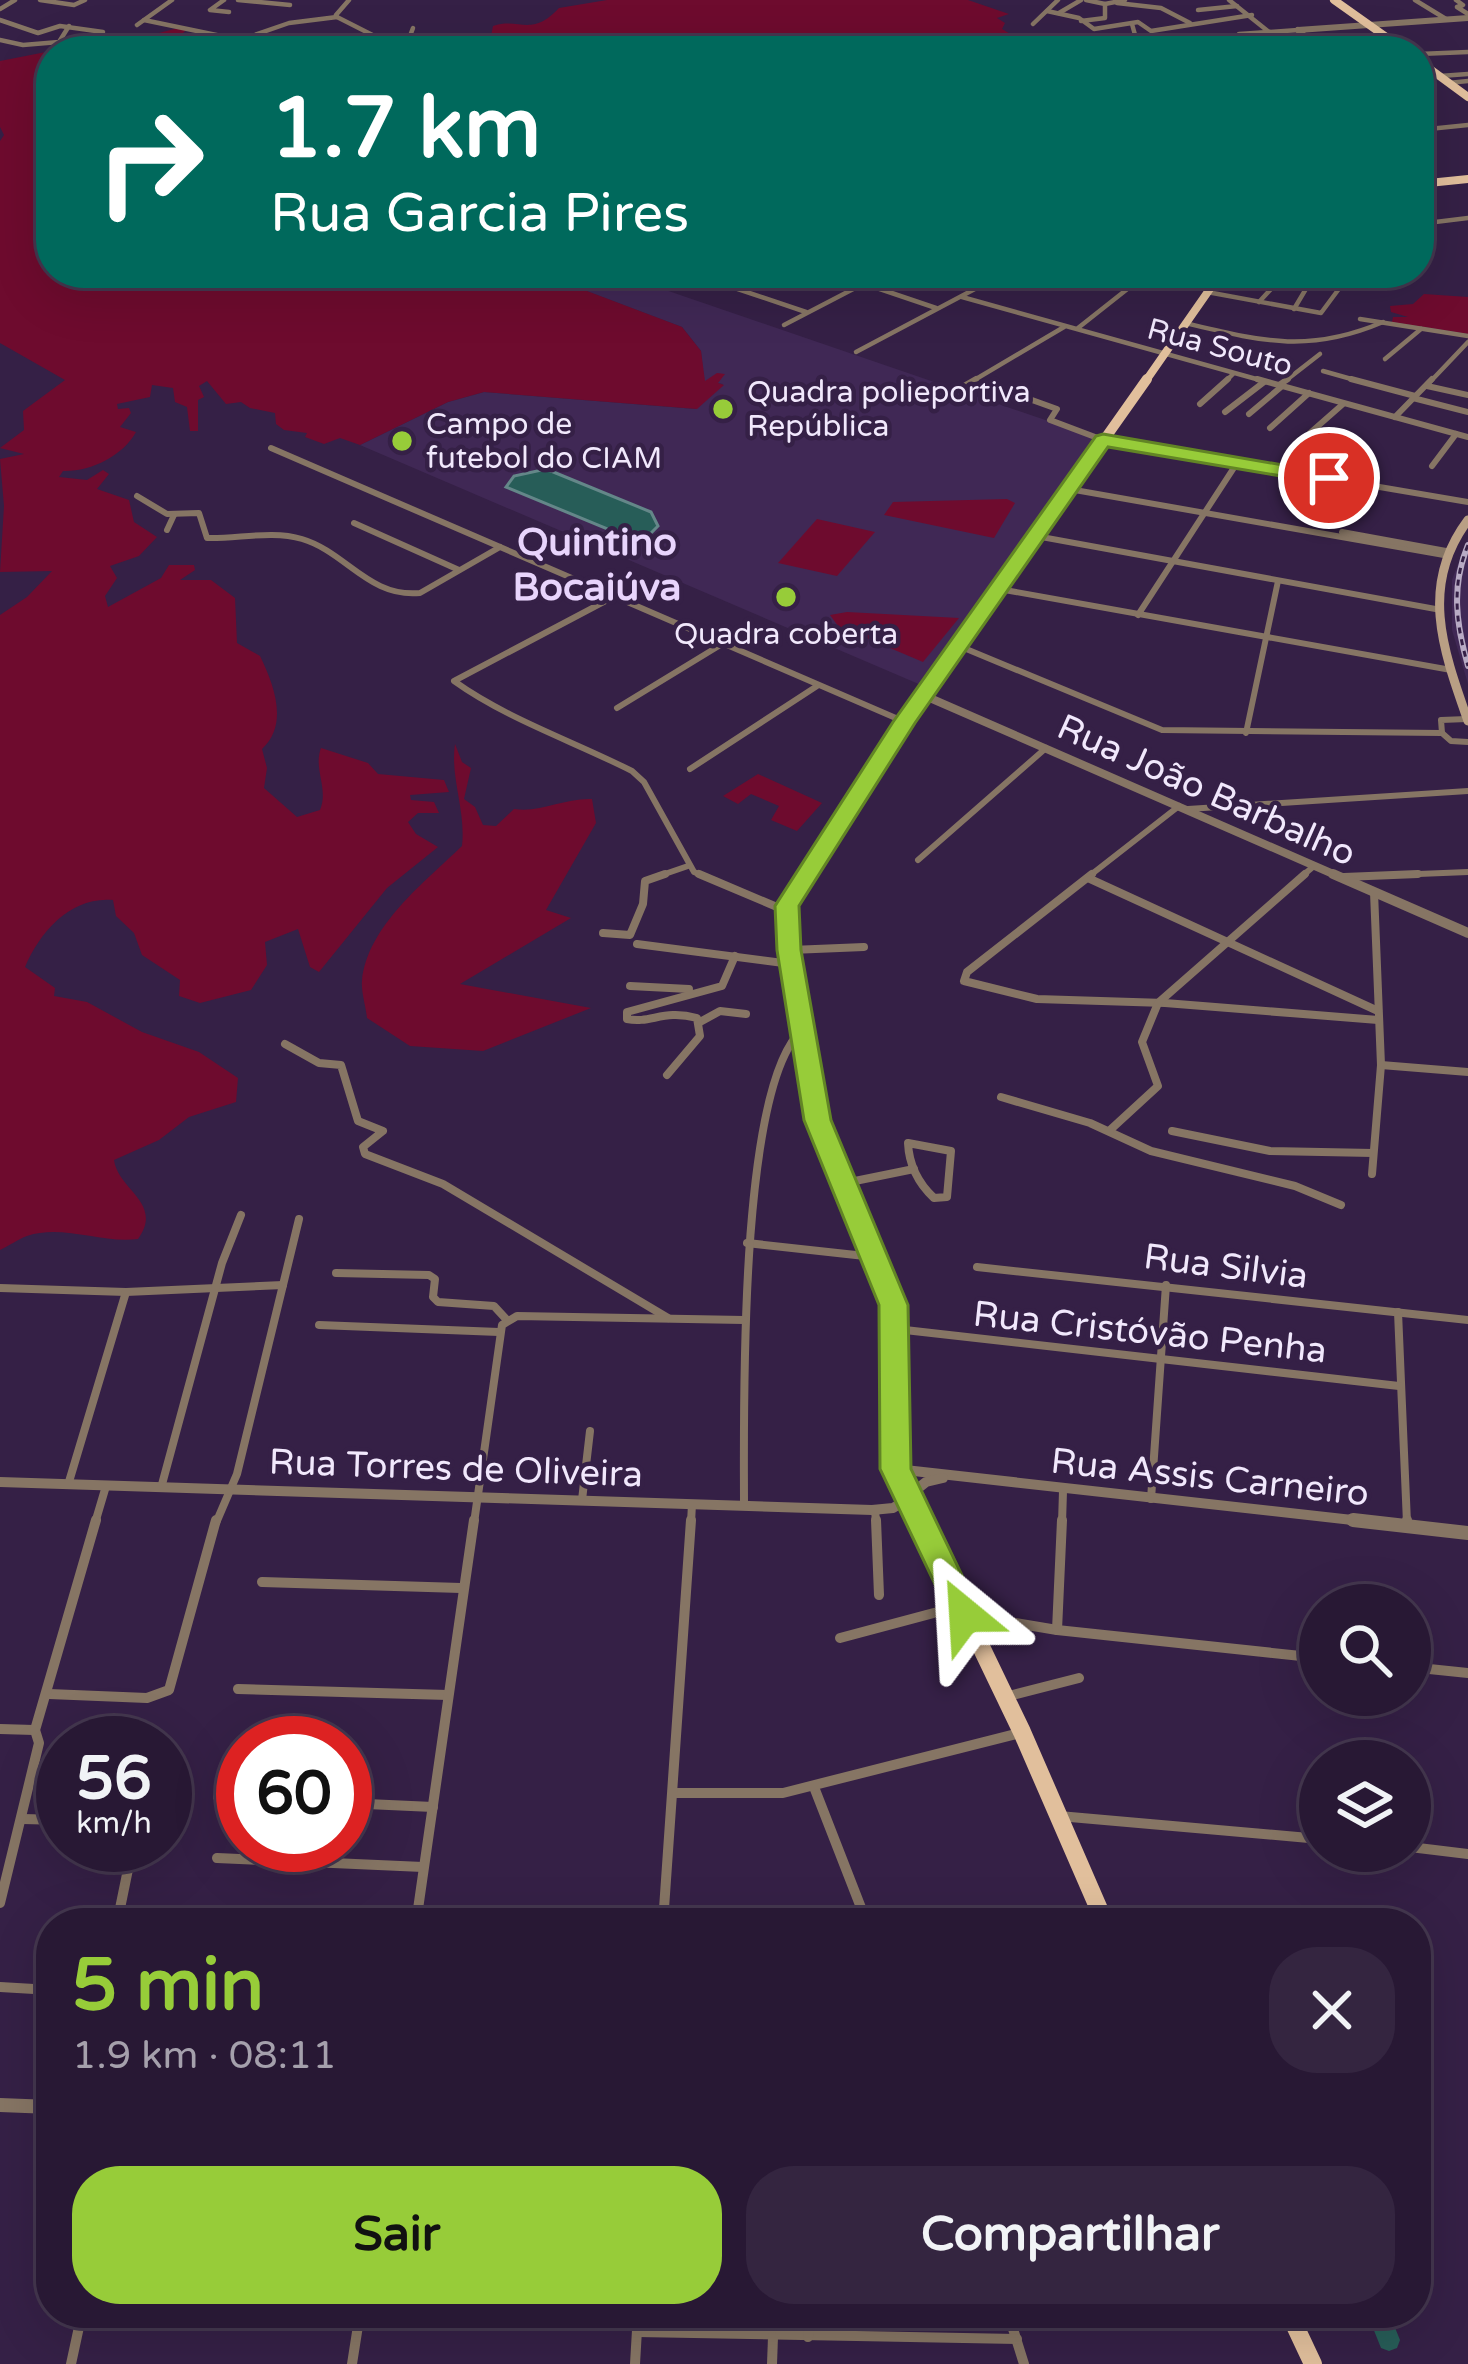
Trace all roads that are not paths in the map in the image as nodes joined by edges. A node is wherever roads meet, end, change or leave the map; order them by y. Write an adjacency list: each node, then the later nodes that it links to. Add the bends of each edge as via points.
1 (15, 0): 18 (street)
2 (40, 0): 3 (street)
3 (86, 0)
4 (172, 0): 30 (street)
5 (224, 0): 21 (street, via 210,10)
6 (349, 0): 26 (street)
7 (1058, 0): 20 (street)
8 (1084, 0): 16 (street); 23 (street)
9 (1125, 0): 15 (street)
10 (1229, 0): 17 (street)
11 (1334, 0): 35 (main road)
12 (1415, 0): 28 (street)
13 (1456, 0): 25 (street)
14 (248, 1): 21 (street); 22 (street, via 290,5)
15 (1117, 3): 16 (street); 32 (street, via 1161,8)
16 (1106, 4): 31 (street, via 1107,16)
17 (1237, 6): 19 (street); 24 (street)
18 (0, 9)
19 (1198, 10)
20 (1046, 11): 23 (street); 33 (street)
21 (229, 12): 27 (street)
22 (281, 14)
23 (1057, 14): 31 (street)
24 (1252, 16): 32 (street); 41 (street)
25 (1468, 16): 28 (street)
26 (337, 17): 49 (street); 50 (street)
27 (221, 18)
28 (1446, 19): 35 (street)
29 (0, 20): 37 (street, via 38,33)
30 (144, 20): 36 (street); 44 (street)
31 (1082, 21): 34 (street, via 1094,29)
32 (1191, 23): 34 (street, via 1152,31)
33 (1033, 24)
34 (1132, 24): 52 (street)
35 (1370, 24): 39 (street); 45 (main road)
36 (137, 25)
37 (69, 26): 40 (street); 46 (street)
38 (413, 28): 51 (street)
39 (1298, 30): 41 (street); 54 (street)
40 (103, 32)
41 (1269, 32): 42 (street)
42 (1260, 33): 43 (street); 53 (street)
43 (1239, 34)
44 (204, 35): 47 (street); 48 (street)
45 (1385, 35): 55 (street)
46 (62, 36)
47 (210, 36)
48 (218, 36)
49 (253, 36)
50 (373, 36)
51 (410, 36)
52 (1135, 36)
53 (1260, 36)
54 (1307, 36)
55 (1380, 36)
56 (0, 40): 57 (street)
57 (36, 44)
58 (36, 46): 59 (street)
59 (27, 48)
60 (1468, 52): 61 (street)
61 (1434, 55)
62 (1434, 70): 64 (main road)
63 (1468, 78): 64 (street)
64 (1444, 79): 65 (main road)
65 (1468, 97)
66 (1468, 125): 67 (street)
67 (1434, 128)
68 (1468, 178): 69 (main road)
69 (1434, 182)
70 (1468, 218): 71 (street)
71 (1434, 222)
72 (734, 288): 86 (street)
73 (855, 288): 86 (street)
74 (875, 288): 84 (street)
75 (978, 288): 82 (street)
76 (1128, 288): 93 (street)
77 (1210, 288): 81 (main road)
78 (1272, 288): 83 (street)
79 (1307, 288): 85 (street)
80 (1340, 288): 85 (street, via 1321,313)
81 (1207, 292): 83 (street); 89 (main road)
82 (962, 297): 84 (street); 91 (street, Rua Souto)
83 (1259, 302): 85 (street)
84 (938, 309): 95 (street)
85 (1294, 309)
86 (806, 312): 90 (street)
87 (1360, 319): 88 (street)
88 (1383, 322): 89 (street, via 1304,347); 92 (street)
89 (1185, 323): 96 (main road)
90 (784, 325)
91 (1066, 326): 93 (street, Rua Souto); 104 (street)
92 (1422, 328): 94 (street); 98 (street)
93 (1077, 329): 96 (street, Rua Souto)
94 (1468, 339): 103 (street)
95 (856, 352)
96 (1164, 353): 100 (street, Rua Souto); 119 (main road)
97 (1320, 354): 102 (street)
98 (1385, 359)
99 (1323, 371): 107 (street)
100 (1234, 373): 101 (street, Rua Souto); 110 (street)
101 (1265, 381): 102 (street, Rua Souto); 111 (street)
102 (1280, 385): 105 (street, Rua Souto); 113 (street)
103 (1425, 386): 106 (street); 107 (street)
104 (962, 387)
105 (1309, 393): 109 (street, Rua Souto); 115 (street)
106 (1468, 395)
107 (1414, 397): 112 (street); 114 (street)
108 (1032, 400): 119 (street, via 1057,409 1050,420)
109 (1344, 403): 114 (street, Rua Souto); 116 (street)
110 (1200, 404)
111 (1225, 412)
112 (1468, 412)
113 (1250, 414)
114 (1395, 417): 117 (street, Rua Souto)
115 (1270, 428)
116 (1310, 433)
117 (1456, 434): 118 (street, Rua Souto); 122 (street)
118 (1468, 437)
119 (1103, 440): 121 (street); 123 (main road)
120 (271, 448): 132 (street)
121 (1237, 463): 125 (street); 126 (street)
122 (1432, 466)
123 (1071, 487): 126 (street); 131 (main road)
124 (137, 496): 127 (street)
125 (1468, 502)
126 (1209, 512): 133 (street); 134 (street)
127 (174, 514): 130 (street); 135 (street, via 203,516 207,538 300,538 406,595)
128 (1468, 520): 133 (main road)
129 (354, 523): 135 (street)
130 (167, 530)
131 (1036, 536): 134 (street); 137 (main road)
132 (502, 547): 135 (street); 138 (street)
133 (1445, 553): 139 (main road)
134 (1176, 563): 136 (street); 140 (street)
135 (460, 571)
136 (1278, 581): 139 (street); 141 (street)
137 (998, 589): 140 (street); 143 (main road)
138 (616, 596): 142 (street); 158 (street, via 454,681 489,706 638,775)
139 (1441, 610): 144 (main road)
140 (1138, 615): 141 (street)
141 (1264, 637): 144 (street); 150 (street)
142 (723, 643): 145 (street); 147 (street)
143 (958, 646): 146 (main road); 150 (street, via 1152,728)
144 (1452, 670): 148 (main road)
145 (818, 686): 149 (street); 154 (street)
146 (923, 695): 149 (main road); 153 (street, Rua João Barbalho)
147 (617, 708)
148 (1468, 720): 151 (street, via 1441,721)
149 (904, 722): 164 (main road)
150 (1246, 733): 151 (street)
151 (1442, 733): 152 (street)
152 (1468, 742)
153 (1046, 748): 156 (street, Rua João Barbalho); 157 (street)
154 (690, 769)
155 (1468, 791): 156 (street)
156 (1183, 808): 159 (street, Rua João Barbalho); 162 (street)
157 (917, 860)
158 (688, 866): 164 (street, via 710,883); 165 (street, via 645,881 630,934)
159 (1314, 866): 161 (street, Rua João Barbalho); 167 (street)
160 (1468, 872): 161 (street)
161 (1341, 877): 163 (street, Rua João Barbalho)
162 (1088, 878): 167 (street); 174 (street, via 963,978 1012,995)
163 (1373, 892): 166 (street, Rua João Barbalho); 176 (street)
164 (786, 911): 171 (main road)
165 (603, 933)
166 (1468, 933)
167 (1227, 940): 174 (street); 176 (street)
168 (638, 944): 170 (street)
169 (864, 947): 171 (street)
170 (735, 956): 171 (street); 173 (street, via 724,984)
171 (790, 957): 178 (main road)
172 (630, 986): 173 (street)
173 (698, 991): 177 (street, via 626,1015 638,1022 679,1010)
174 (1157, 1003): 176 (street); 184 (street, via 1142,1042 1158,1086)
175 (746, 1014): 177 (street, via 720,1011)
176 (1378, 1016): 180 (street)
177 (700, 1022): 182 (street, via 700,1036)
178 (802, 1030): 189 (main road, via 818,1120); 193 (street, via 783,1051)
179 (285, 1044): 203 (street, via 341,1065 358,1121 383,1131 365,1154 442,1184)
180 (1381, 1065): 181 (street); 186 (street)
181 (1468, 1072)
182 (668, 1075)
183 (1001, 1097): 184 (street)
184 (1109, 1131): 190 (street, via 1151,1151)
185 (1172, 1131): 186 (street, via 1270,1151)
186 (1373, 1153): 188 (street)
187 (914, 1169): 187 (street, via 928,1194 947,1197 950,1149 908,1143); 189 (street)
188 (1372, 1174)
189 (843, 1184): 194 (main road)
190 (1341, 1205)
191 (241, 1215): 198 (street)
192 (299, 1219): 200 (street)
193 (747, 1244): 194 (street); 204 (street)
194 (874, 1258): 208 (main road)
195 (976, 1267): 197 (street, Rua Silvia)
196 (336, 1274): 207 (street, via 429,1274 438,1303 494,1306)
197 (1166, 1285): 202 (street, Rua Silvia); 209 (street)
198 (218, 1287): 200 (street); 201 (street); 217 (street)
199 (0, 1288): 201 (street)
200 (283, 1290): 218 (street)
201 (126, 1292): 215 (street)
202 (1398, 1312): 205 (street, Rua Silvia); 210 (street)
203 (669, 1319): 204 (street); 207 (street)
204 (744, 1320): 225 (street)
205 (1468, 1320)
206 (319, 1325): 207 (street)
207 (502, 1326): 220 (street)
208 (896, 1329): 209 (street, Rua Cristóvão Penha); 212 (main road)
209 (1160, 1359): 210 (street, Rua Cristóvão Penha); 223 (street)
210 (1399, 1386): 227 (street)
211 (590, 1431): 222 (street)
212 (896, 1469): 213 (street, Rua Assis Carneiro); 221 (main road)
213 (946, 1477): 219 (street, Rua Assis Carneiro); 221 (street)
214 (0, 1482): 215 (street, Rua Torres de Oliveira)
215 (68, 1485): 216 (street, Rua Torres de Oliveira)
216 (106, 1486): 217 (street, Rua Torres de Oliveira); 240 (street)
217 (161, 1487): 218 (street, Rua Torres de Oliveira)
218 (229, 1490): 220 (street, Rua Torres de Oliveira); 240 (street, via 170,1690 147,1698)
219 (1063, 1491): 223 (street, Rua Assis Carneiro); 233 (street)
220 (476, 1497): 222 (street, Rua Torres de Oliveira); 230 (street)
221 (907, 1498): 226 (street, Rua Torres de Oliveira); 232 (main road)
222 (582, 1500): 224 (street, Rua Torres de Oliveira)
223 (1151, 1501): 227 (street, Rua Assis Carneiro)
224 (692, 1504): 225 (street, Rua Torres de Oliveira); 247 (street)
225 (744, 1506): 226 (street, Rua Torres de Oliveira)
226 (875, 1510): 231 (street)
227 (1407, 1527): 228 (street, Rua Assis Carneiro)
228 (1468, 1533)
229 (262, 1582): 230 (street)
230 (461, 1588): 241 (street)
231 (879, 1595)
232 (963, 1611): 233 (street); 234 (street); 242 (main road)
233 (1057, 1630): 235 (street)
234 (840, 1638)
235 (1299, 1656)
236 (1431, 1669): 237 (street)
237 (1468, 1673)
238 (1079, 1678): 242 (street)
239 (238, 1689): 241 (street)
240 (49, 1694): 244 (street)
241 (448, 1695): 249 (street)
242 (1004, 1697): 245 (main road)
243 (0, 1730): 244 (street)
244 (35, 1730): 251 (street)
245 (1022, 1732): 246 (street); 250 (main road)
246 (814, 1787): 247 (street); 263 (street)
247 (674, 1793): 262 (street)
248 (372, 1804): 249 (street)
249 (433, 1807): 257 (street)
250 (1056, 1816): 253 (street); 264 (main road)
251 (23, 1819): 252 (street); 259 (street)
252 (36, 1819)
253 (1299, 1837)
254 (1431, 1850): 255 (street)
255 (1468, 1854)
256 (372, 1865): 257 (street)
257 (423, 1867): 261 (street)
258 (127, 1872): 260 (street)
259 (0, 1903)
260 (120, 1908)
261 (418, 1908)
262 (664, 1908)
263 (861, 1908)
264 (1098, 1908)
265 (0, 1987): 266 (street)
266 (36, 1989)
267 (0, 2105): 268 (street)
268 (36, 2106)
269 (79, 2328): 279 (street)
270 (358, 2328): 280 (street)
271 (637, 2328): 275 (street)
272 (808, 2328): 277 (street)
273 (1013, 2328): 278 (street)
274 (1296, 2328): 284 (main road)
275 (637, 2332): 276 (street); 281 (street)
276 (772, 2337): 277 (street); 282 (street)
277 (808, 2337): 278 (street)
278 (1017, 2339): 283 (street)
279 (71, 2364)
280 (352, 2364)
281 (635, 2364)
282 (772, 2364)
283 (1024, 2364)
284 (1313, 2364)

